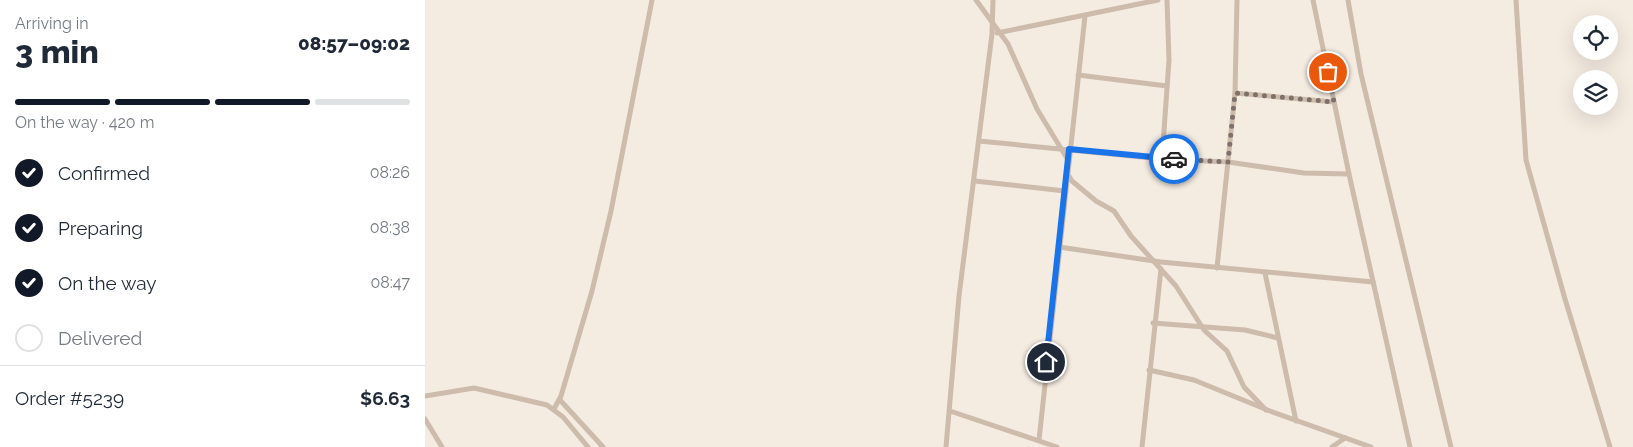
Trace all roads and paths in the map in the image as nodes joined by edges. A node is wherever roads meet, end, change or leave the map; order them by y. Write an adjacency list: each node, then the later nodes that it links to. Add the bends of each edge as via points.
1 (652, 0): 40 (street, via 611,211)
2 (976, 0): 11 (street)
3 (993, 0): 11 (street)
4 (1158, 0): 10 (street)
5 (1167, 0): 15 (street)
6 (1237, 0): 16 (street)
7 (1313, 0): 17 (street)
8 (1349, 0): 58 (street, via 1361,74)
9 (1516, 0): 59 (street, via 1526,160)
10 (1085, 16): 12 (street); 14 (street)
11 (992, 24): 12 (street); 13 (street)
12 (999, 33): 13 (street); 19 (street, via 1037,109)
13 (992, 34): 18 (street)
14 (1078, 75): 15 (street); 20 (street)
15 (1167, 86): 21 (street)
16 (1235, 93): 17 (street); 23 (street)
17 (1334, 102): 25 (street)
18 (979, 141): 19 (street); 26 (street)
19 (1061, 148): 20 (street); 22 (street)
20 (1069, 149): 21 (street); 22 (street)
21 (1162, 158): 23 (street)
22 (1068, 160): 24 (street)
23 (1228, 162): 25 (street, via 1303,173); 31 (street)
24 (1067, 173): 27 (street); 29 (street, via 1096,201 1114,211)
25 (1349, 174): 34 (street)
26 (975, 180): 27 (street); 43 (street, via 959,296)
27 (1065, 191): 28 (street)
28 (1059, 247): 29 (street); 47 (street)
29 (1153, 260): 30 (street); 32 (street)
30 (1161, 262): 31 (street); 32 (street)
31 (1217, 268): 33 (street)
32 (1161, 270): 35 (street); 36 (street)
33 (1265, 273): 34 (street); 37 (street)
34 (1373, 282): 57 (street)
35 (1153, 323): 36 (street); 38 (street)
36 (1201, 326): 37 (street, via 1245,330); 42 (street, via 1227,351 1244,387)
37 (1278, 338): 45 (street)
38 (1149, 370): 42 (street, via 1194,380); 53 (street)
39 (425, 396): 41 (street, via 474,388 515,396)
40 (560, 400): 41 (street); 50 (street)
41 (554, 409): 49 (street)
42 (1266, 410): 45 (street)
43 (950, 411): 47 (street); 51 (street)
44 (425, 419): 48 (street)
45 (1296, 421): 46 (street)
46 (1344, 439): 54 (street); 55 (street); 56 (street)
47 (1039, 440): 52 (street)
48 (442, 447)
49 (588, 447)
50 (603, 447)
51 (946, 447)
52 (1057, 447)
53 (1142, 447)
54 (1332, 447)
55 (1343, 447)
56 (1371, 447)
57 (1410, 447)
58 (1451, 447)
59 (1611, 447)

